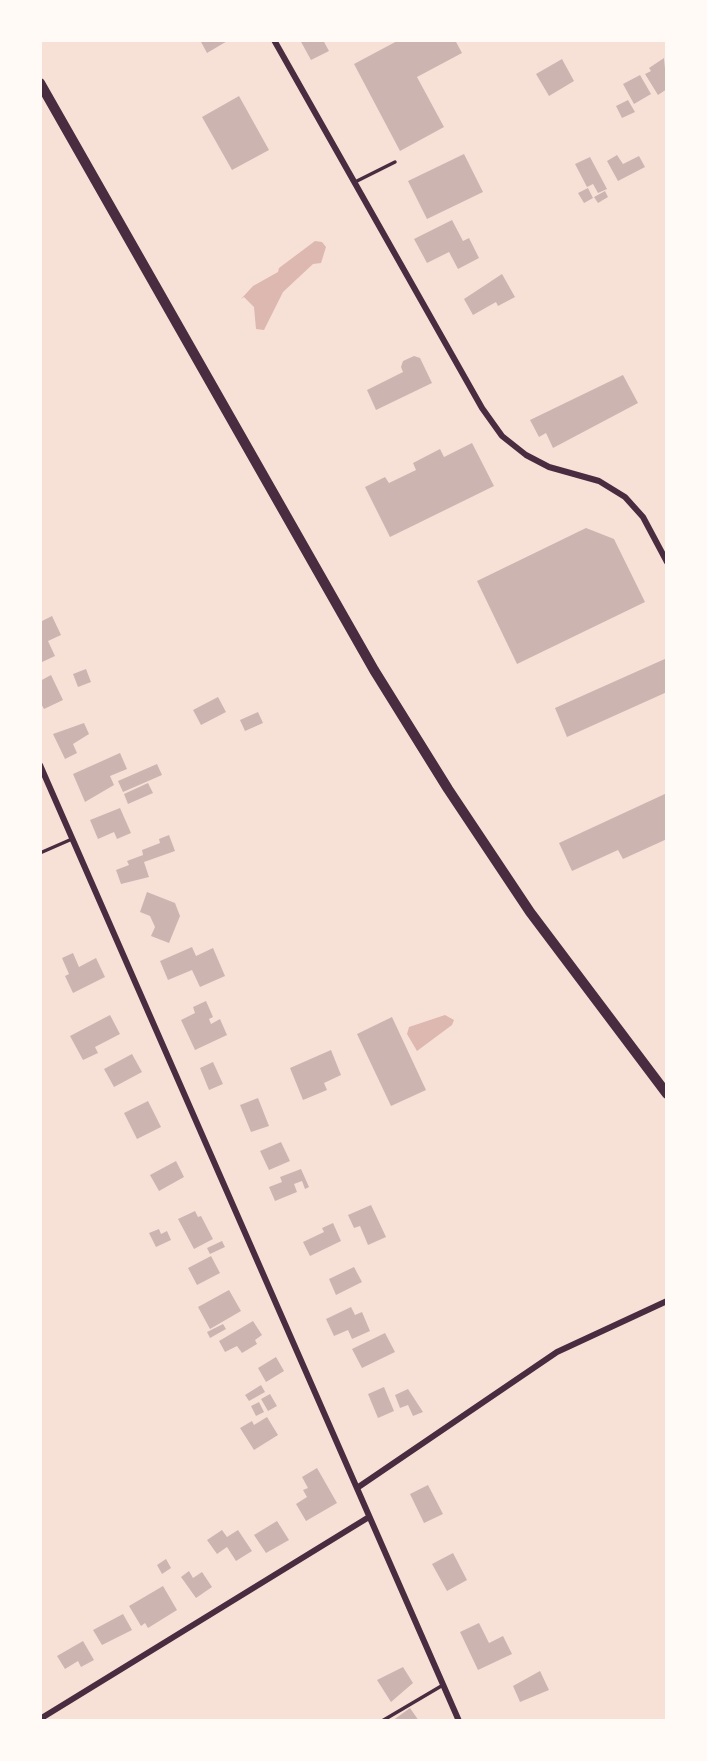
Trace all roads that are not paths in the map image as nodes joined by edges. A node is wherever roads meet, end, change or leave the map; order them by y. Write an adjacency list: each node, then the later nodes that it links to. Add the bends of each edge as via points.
1 (274, 40): 4 (street)
2 (40, 83): 9 (main road, via 380,681 530,912)
3 (395, 162): 4 (lane)
4 (355, 182): 5 (street, via 502,436 526,456 599,481 625,497 643,517)
5 (667, 562)
6 (40, 765): 7 (street)
7 (72, 839): 8 (lane); 11 (street)
8 (40, 853)
9 (667, 1094)
10 (667, 1301): 11 (street, via 557,1352)
11 (357, 1488): 12 (street)
12 (369, 1517): 13 (street); 14 (street)
13 (443, 1685): 15 (lane); 16 (street)
14 (40, 1719)
15 (382, 1721)
16 (459, 1721)

